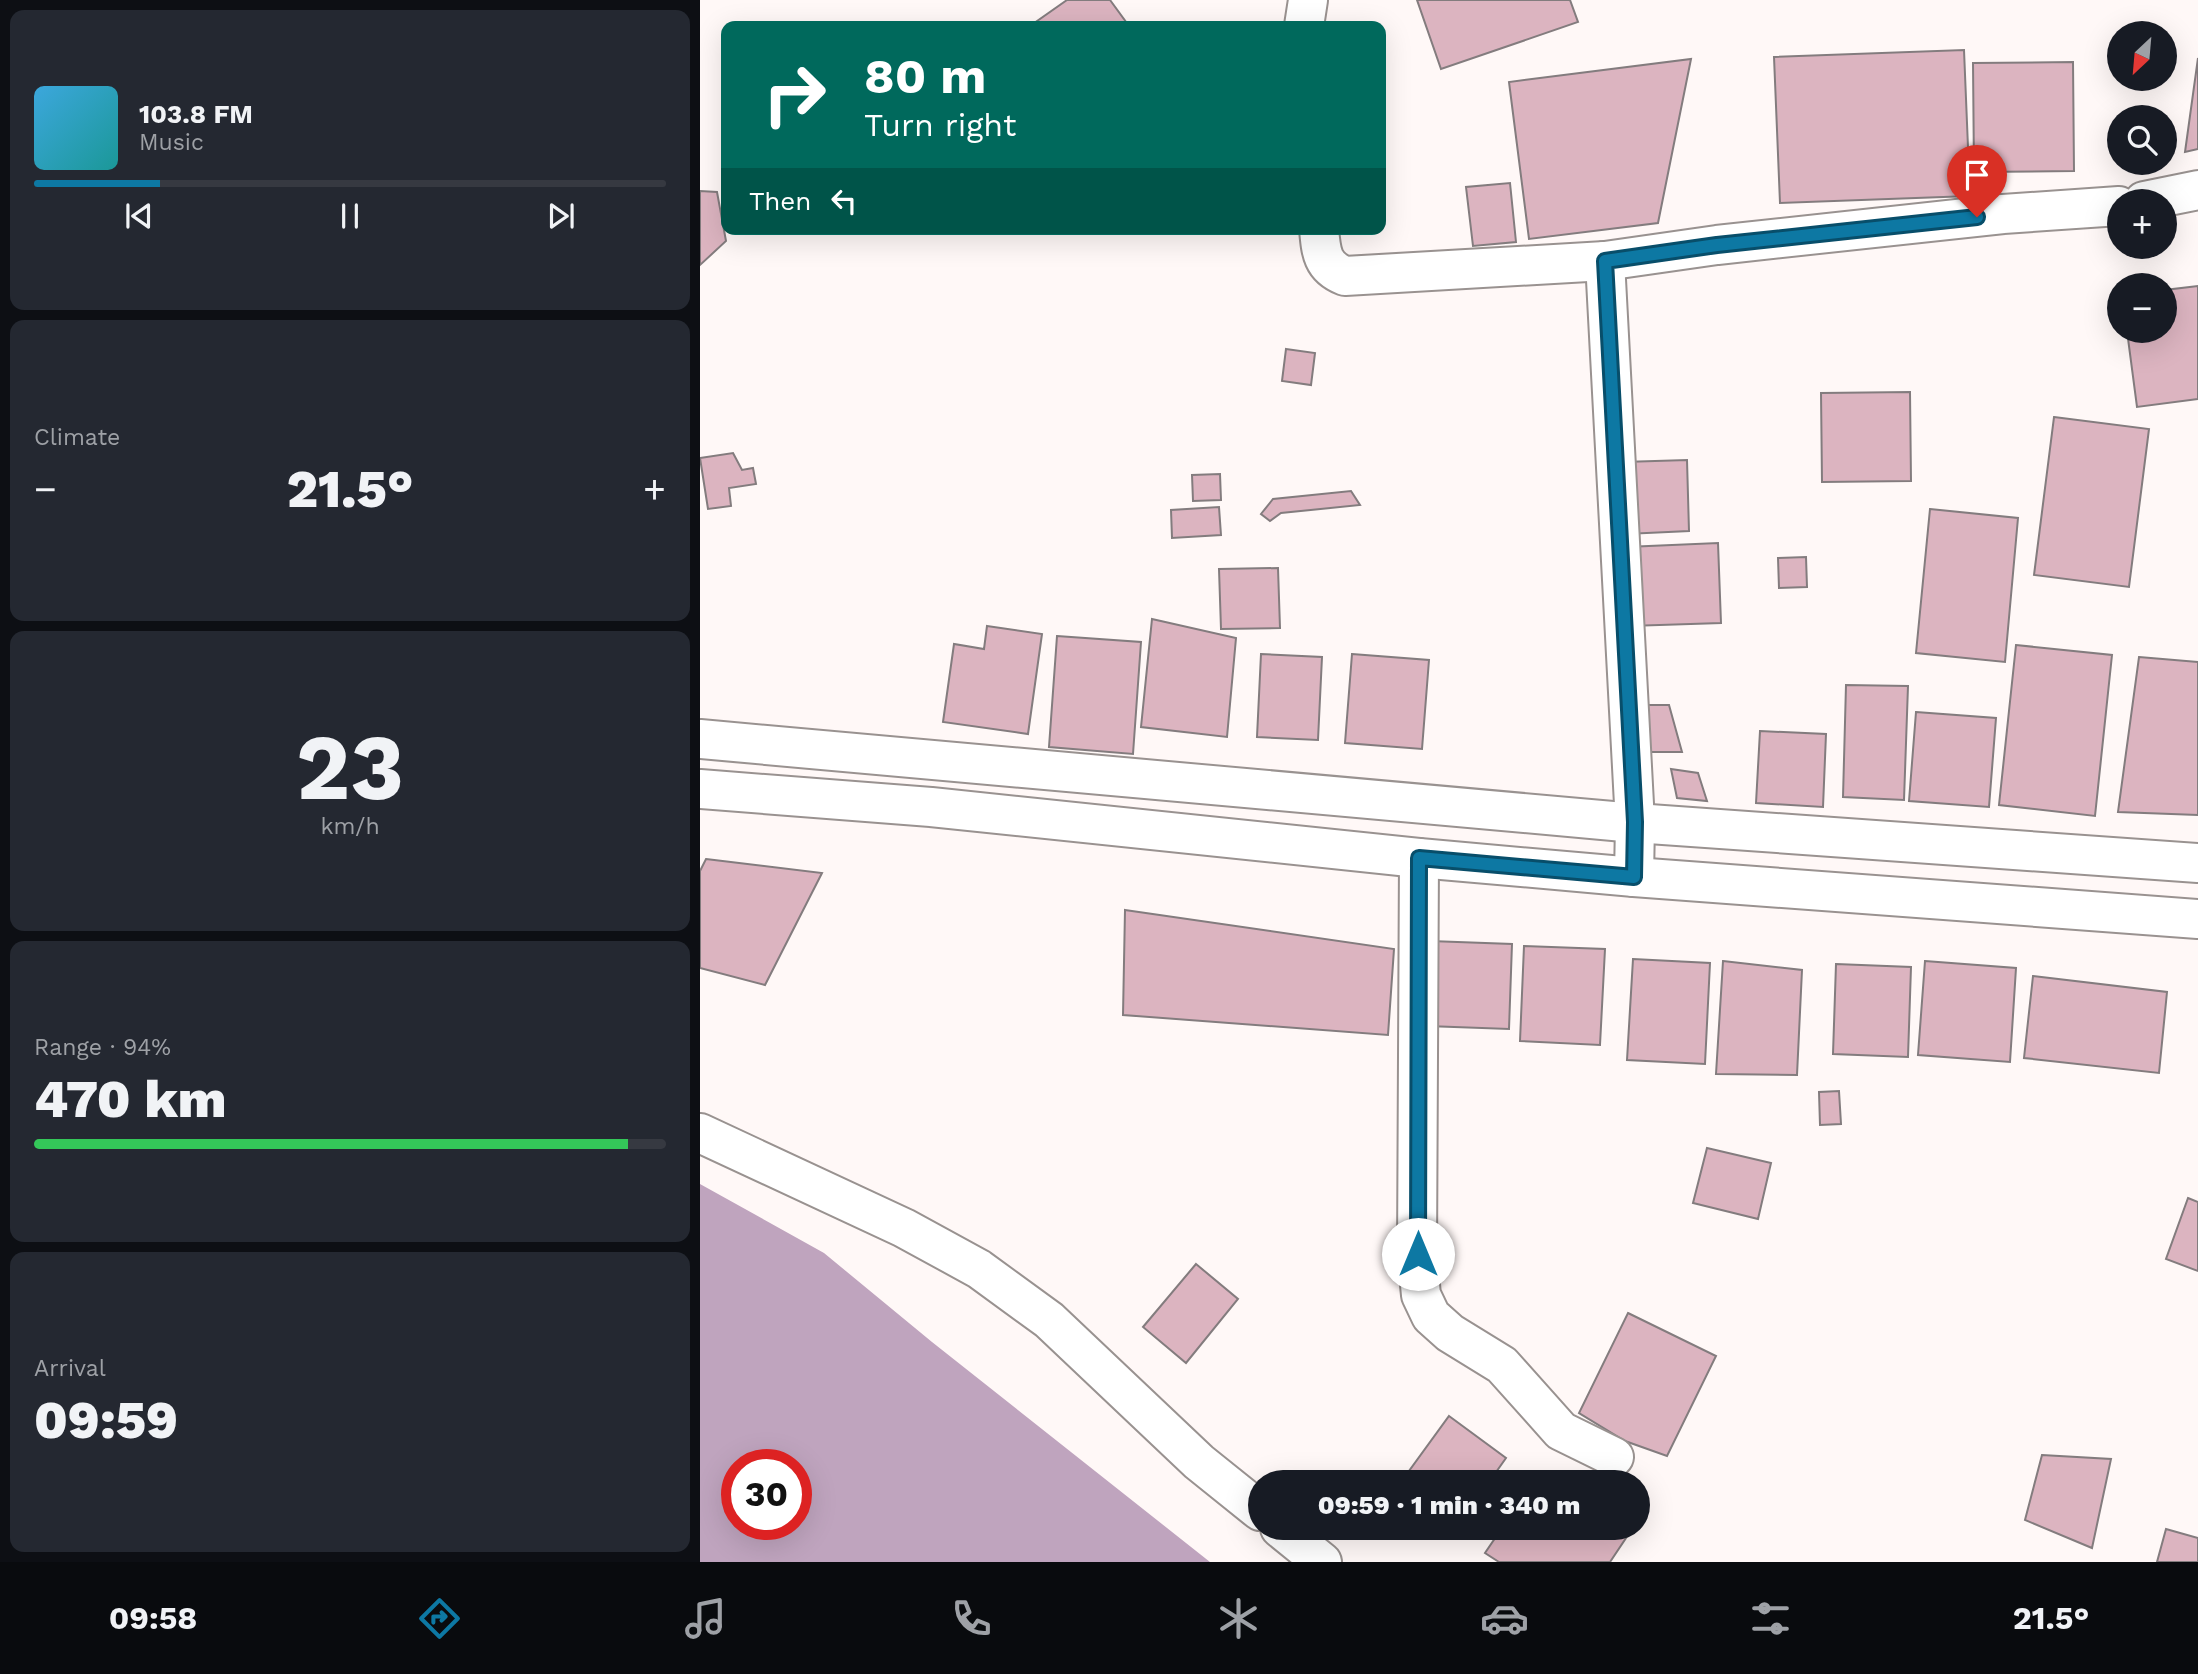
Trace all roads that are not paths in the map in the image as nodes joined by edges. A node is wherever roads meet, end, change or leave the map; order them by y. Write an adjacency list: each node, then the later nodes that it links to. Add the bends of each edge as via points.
1 (1308, 0): 2 (main road)
2 (1305, 21)
3 (2198, 190): 4 (main road)
4 (2177, 194)
5 (2107, 207): 7 (main road, via 1785,237)
6 (1320, 235): 7 (main road, via 1327,267 1345,276)
7 (1605, 261): 10 (main road)
8 (700, 739): 10 (main road)
9 (700, 789): 11 (main road, via 931,807)
10 (1635, 822): 12 (main road); 13 (main road)
11 (1419, 858): 13 (main road); 16 (main road, via 1421,1295 1431,1316 1502,1364 1561,1431)
12 (2198, 863)
13 (1634, 877): 14 (main road)
14 (2198, 919)
15 (700, 1133): 17 (main road, via 904,1228 979,1269 1049,1320 1199,1462)
16 (1614, 1457)
17 (1248, 1501)
18 (1295, 1540): 19 (main road)
19 (1322, 1562)

